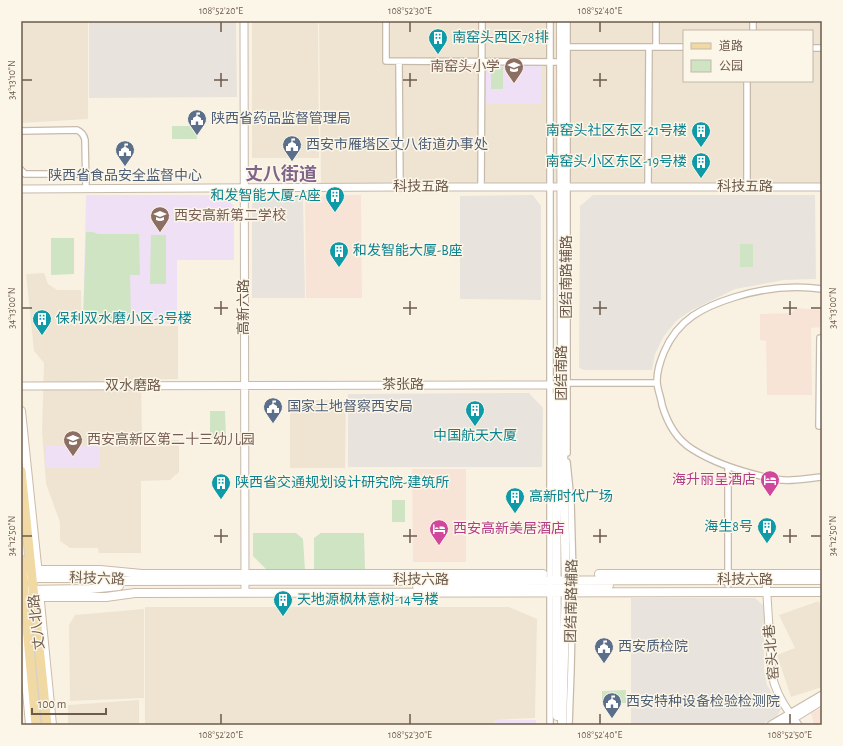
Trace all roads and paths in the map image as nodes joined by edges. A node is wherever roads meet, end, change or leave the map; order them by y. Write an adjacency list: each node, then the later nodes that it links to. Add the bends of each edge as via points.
1 (244, 21): 26 (street, 高新六路)
2 (386, 21): 13 (street, via 386,61)
3 (482, 21): 14 (street)
4 (550, 21): 15 (street)
5 (556, 21): 15 (main road, 团结南路)
6 (561, 21): 9 (main road, 团结南路)
7 (567, 21): 9 (street)
8 (656, 21): 11 (street)
9 (564, 47): 10 (street); 22 (main road, 团结南路)
10 (649, 47): 11 (street); 23 (street)
11 (656, 47): 12 (street)
12 (683, 47)
13 (399, 62): 14 (street); 20 (street)
14 (482, 62): 15 (street); 21 (street)
15 (553, 62): 22 (main road, 团结南路)
16 (747, 82): 24 (street)
17 (21, 131): 19 (street, via 81,132 85,140)
18 (21, 170): 19 (street, via 25,174)
19 (85, 174): 28 (street)
20 (400, 187): 21 (street, 科技五路); 26 (street, 科技五路)
21 (481, 187): 22 (street, 科技五路)
22 (558, 187): 23 (street, 科技五路); 32 (main road, 团结南路); 32 (street, 团结南路辅路)
23 (648, 187): 24 (street, 科技五路)
24 (747, 187): 25 (street, 科技五路)
25 (822, 187)
26 (244, 188): 28 (street, 科技五路); 33 (street, 高新六路)
27 (21, 189): 28 (street, 科技五路)
28 (86, 189)
29 (822, 289): 31 (street, via 804,286 780,287 750,292 719,302 695,314 679,326 668,343 659,365)
30 (822, 338): 36 (street, via 819,418 819,426)
31 (657, 383): 32 (street); 37 (street, via 672,430 680,440 691,449)
32 (559, 384): 33 (street, 茶张路); 47 (street, 团结南路辅路); 47 (main road, 团结南路, via 563,511)
33 (244, 385): 34 (street, 双水磨路); 46 (street, 高新六路)
34 (21, 386)
35 (21, 411): 43 (main road)
36 (822, 426)
37 (728, 467): 39 (street, via 782,480); 44 (street)
38 (21, 471): 43 (main road, 丈八北路)
39 (822, 477)
40 (21, 560): 41 (main road, 丈八北路)
41 (22, 574): 43 (main road); 50 (main road, 丈八北路)
42 (822, 574): 44 (main road)
43 (36, 575): 46 (main road, via 100,570); 51 (main road, 丈八北路)
44 (728, 580): 47 (main road, 科技六路); 49 (main road, 科技六路)
45 (822, 580): 49 (main road, 科技六路)
46 (245, 583): 47 (main road, 科技六路); 47 (main road); 51 (main road, 科技六路, via 112,586)
47 (561, 583): 49 (main road); 61 (street, 团结南路辅路); 62 (main road, 团结南路); 63 (main road, 团结南路); 64 (street, 团结南路辅路, via 571,670)
48 (822, 585): 49 (main road, 科技六路)
49 (767, 586): 52 (main road); 56 (street, 窑头北巷, via 772,675 774,684)
50 (22, 590): 51 (main road, 科技六路); 58 (main road, 丈八北路)
51 (38, 592): 59 (main road, 丈八北路); 60 (main road)
52 (822, 592)
53 (21, 624): 57 (main road)
54 (822, 695): 56 (street)
55 (822, 702): 56 (street)
56 (794, 719): 65 (street); 66 (street)
57 (30, 725)
58 (36, 725)
59 (47, 725)
60 (52, 725)
61 (550, 725)
62 (557, 725)
63 (562, 725)
64 (569, 725)
65 (771, 725)
66 (783, 725)

